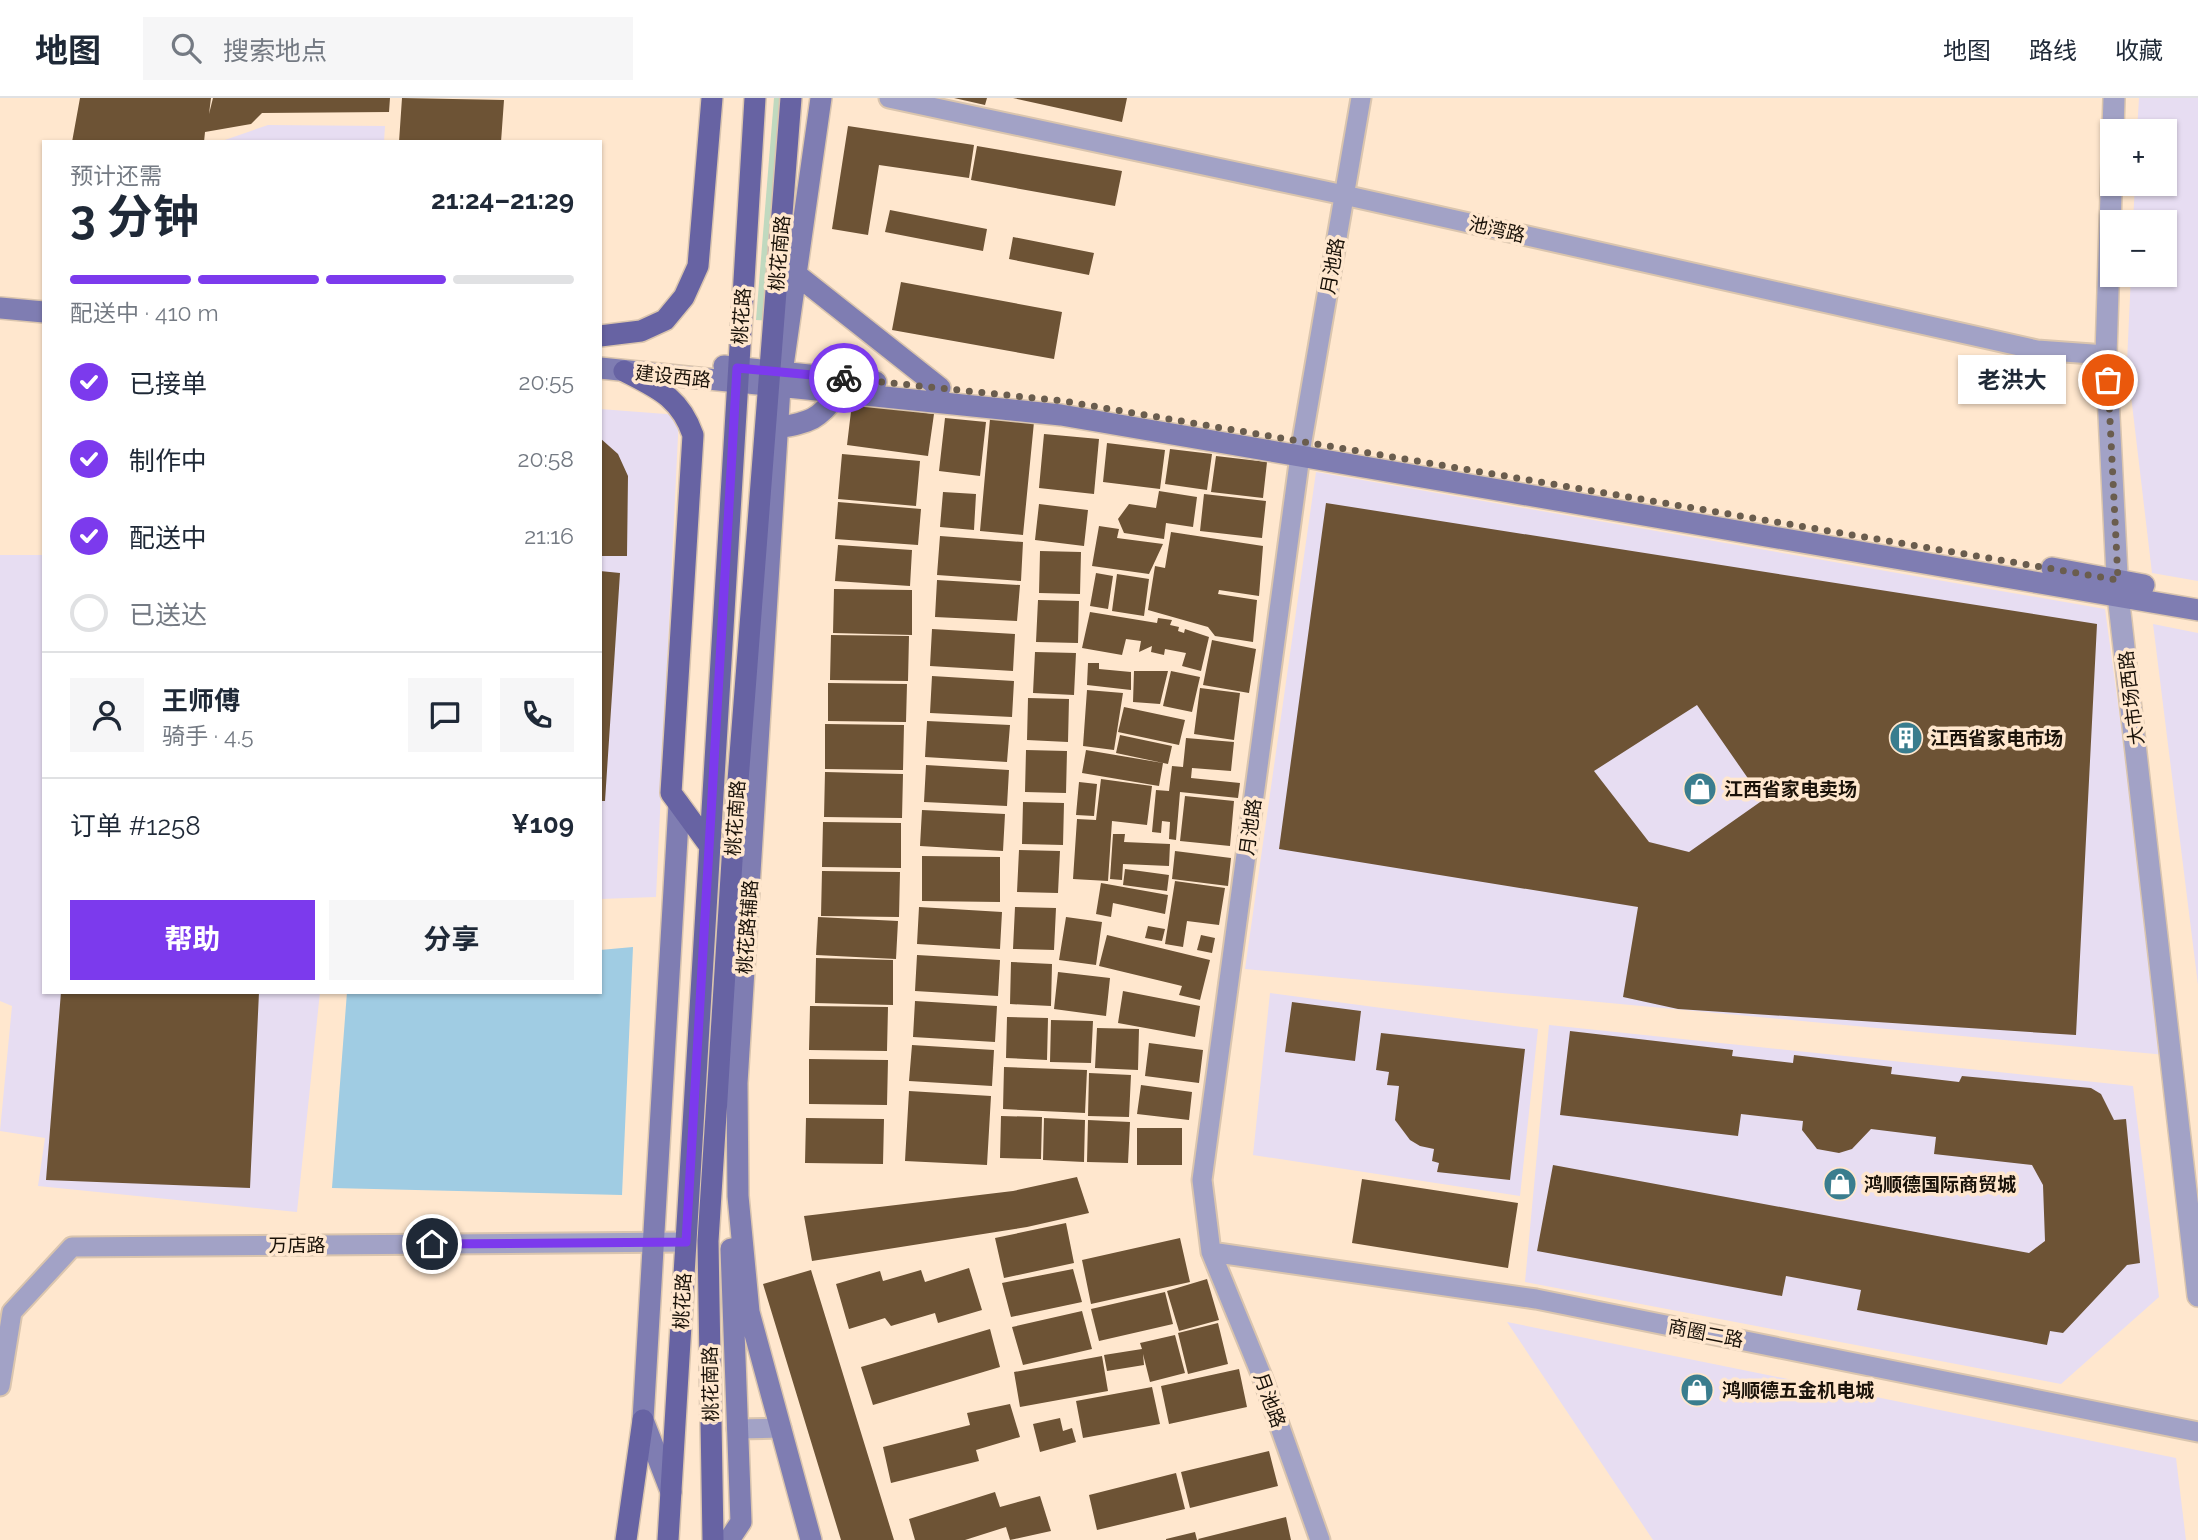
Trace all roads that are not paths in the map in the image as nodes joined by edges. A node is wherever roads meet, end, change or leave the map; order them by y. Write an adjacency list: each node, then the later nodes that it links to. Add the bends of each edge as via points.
1 (712, 98): 14 (main road, via 698,266 684,296 665,320 641,331)
2 (755, 98): 19 (main road, 桃花路)
3 (792, 98): 20 (main road, 桃花南路)
4 (821, 98): 9 (main road, 桃花路辅路)
5 (889, 98): 8 (street, 池湾路)
6 (1361, 98): 8 (street, 月池路)
7 (2114, 98): 16 (street, 大市场西路)
8 (1344, 195): 16 (street, 池湾路, via 2037,350); 24 (street, 月池路)
9 (797, 275): 20 (main road, 桃花路辅路); 21 (main road)
10 (0, 293): 11 (main road)
11 (42, 297)
12 (0, 308): 13 (main road)
13 (42, 312)
14 (602, 336)
15 (602, 354): 19 (main road, 建设西路)
16 (2106, 355): 25 (street, 大市场西路)
17 (602, 368): 18 (main road, 建设西路)
18 (624, 371): 19 (main road, 建设西路); 28 (main road, via 666,392 687,418 693,435 671,793)
19 (737, 375): 20 (main road, 建设西路); 29 (main road, 桃花路)
20 (775, 379): 21 (main road, 建设西路); 22 (main road, 建设西路); 23 (main road, 桃花路辅路); 30 (main road, 桃花南路)
21 (940, 388): 24 (main road, 建设西路, via 1063,401)
22 (838, 393): 23 (main road, via 824,414); 24 (main road, 建设西路, via 1060,415)
23 (778, 428): 38 (main road, 桃花路辅路, via 737,1083 738,1196 749,1312)
24 (1302, 448): 25 (main road, 建设西路); 33 (street, 月池路, via 1202,1180)
25 (2118, 587): 26 (main road, 建设西路); 27 (main road, 建设西路); 34 (street, 大市场西路)
26 (2198, 596)
27 (2198, 610)
28 (679, 804): 29 (main road); 31 (main road)
29 (709, 845): 32 (main road, 桃花路)
30 (733, 845): 37 (main road, via 731,1289); 43 (main road, 桃花南路, via 708,1241)
31 (654, 1242): 32 (street, 万店路); 35 (street, 万店路, via 72,1247 12,1312); 36 (main road)
32 (686, 1242): 40 (main road, 桃花路)
33 (1211, 1252): 39 (street, 商圈二路, via 1536,1299); 46 (street, 月池路, via 1263,1379)
34 (2198, 1296)
35 (0, 1386)
36 (643, 1420): 40 (main road); 41 (main road)
37 (737, 1429): 38 (street); 44 (main road, via 741,1522)
38 (781, 1429): 45 (main road, 桃花路辅路)
39 (2198, 1432)
40 (671, 1492): 42 (main road, 桃花路)
41 (626, 1540)
42 (668, 1540)
43 (713, 1540)
44 (729, 1540)
45 (811, 1540)
46 (1320, 1540)

